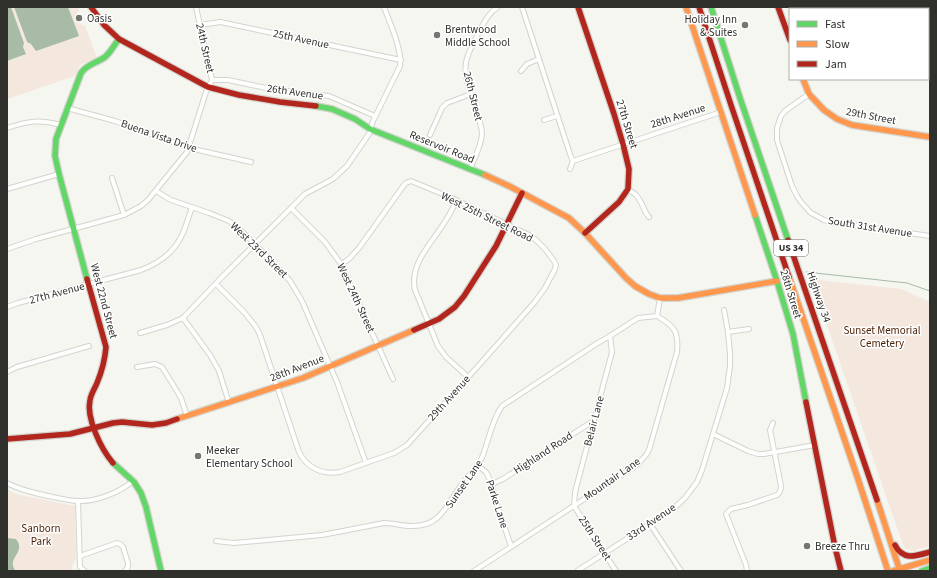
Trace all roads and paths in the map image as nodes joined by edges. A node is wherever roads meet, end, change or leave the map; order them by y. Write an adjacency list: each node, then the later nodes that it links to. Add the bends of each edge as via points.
1 (91, 7): 13 (main road, Reservoir Road, via 104,25)
2 (196, 7): 11 (street, 24th Street)
3 (384, 7): 15 (street)
4 (498, 7): 20 (street, 26th Street, via 486,20 466,62 466,75)
5 (522, 7): 14 (street)
6 (578, 7): 32 (main road, 27th Street)
7 (686, 7): 23 (main road, 28th Street)
8 (700, 7): 113 (main road, Highway 34 / US 34)
9 (711, 7): 94 (main road, Highway 34 / US 34)
10 (778, 7): 12 (main road)
11 (200, 25): 15 (street, 25th Avenue, via 225,22); 17 (street, 24th Street)
12 (789, 37)
13 (119, 39): 19 (main road, Reservoir Road); 22 (main road, West 22nd Street, via 102,60 84,68)
14 (539, 59): 16 (street, via 527,64); 25 (street)
15 (401, 60): 24 (street)
16 (521, 71)
17 (212, 80): 19 (street, 24th Street); 24 (street, 26th Avenue, via 222,79 271,89 323,95)
18 (804, 80): 21 (main road, 29th Street)
19 (208, 87): 29 (main road, Reservoir Road, via 239,95 326,108); 33 (street, 24th Street)
20 (471, 94): 30 (street, via 447,103 442,108); 36 (street, 26th Street, via 482,133 479,148)
21 (809, 94): 31 (main road, 29th Street, via 824,110 842,122); 52 (street, South 31st Avenue, via 785,111 777,128 777,140 792,186 801,202 811,213 830,222)
22 (67, 108): 27 (main road, West 22nd Street); 33 (street, Buena Vista Drive, via 115,121)
23 (721, 112): 32 (street, 28th Avenue); 57 (main road, 28th Street)
24 (375, 116): 29 (street)
25 (557, 116): 26 (street); 34 (street)
26 (544, 120)
27 (60, 125): 28 (street, via 30,121); 38 (main road, West 22nd Street, via 55,148)
28 (7, 128)
29 (370, 129): 36 (main road, Reservoir Road); 46 (street, via 342,172 305,194)
30 (430, 135)
31 (930, 137)
32 (623, 144): 34 (street, 28th Avenue); 41 (main road, 27th Street, via 629,169)
33 (189, 148): 35 (street, Buena Vista Drive); 42 (street, 24th Street)
34 (574, 161): 37 (street)
35 (251, 162)
36 (470, 168): 43 (main road, Reservoir Road)
37 (570, 169)
38 (59, 174): 40 (street); 50 (main road, West 22nd Street)
39 (112, 178): 47 (street)
40 (7, 189)
41 (628, 189): 48 (street, via 641,201); 51 (main road, via 616,205)
42 (156, 191): 45 (street, West 23rd Street); 47 (street, 24th Street, via 141,206)
43 (522, 193): 49 (main road, 28th Avenue); 51 (main road, Reservoir Road, via 569,218)
44 (457, 201): 49 (street, West 25th Street Road); 55 (street, West 25th Street Road, via 409,181 360,248); 65 (street, via 421,257 414,273 415,290)
45 (192, 208): 53 (street, West 23rd Street, via 229,221); 58 (street, 27th Avenue, via 178,243 156,263 141,270)
46 (291, 208): 53 (street); 55 (street, West 24th Street, via 325,242)
47 (124, 215): 50 (street, 24th Street)
48 (649, 217)
49 (506, 224): 56 (street, West 25th Street Road, via 536,240); 65 (main road, 28th Avenue, via 491,256 460,301 448,313)
50 (74, 229): 54 (street, 24th Street); 58 (main road, West 22nd Street)
51 (585, 233): 60 (main road, Reservoir Road, via 626,278 642,291)
52 (930, 236)
53 (255, 244): 59 (street); 72 (street, West 23rd Street, via 296,290)
54 (7, 249)
55 (341, 264): 70 (street, West 24th Street)
56 (556, 265): 75 (street, 29th Avenue, via 552,276 534,303)
57 (777, 281): 60 (main road, Reservoir Road, via 678,298); 85 (main road, 28th Street, via 793,334)
58 (89, 284): 61 (street, 27th Avenue); 82 (main road, West 22nd Street, via 106,347 104,365 89,405)
59 (216, 284): 64 (street); 77 (street, via 256,327)
60 (660, 298): 63 (street)
61 (7, 307)
62 (724, 310): 67 (street, 33rd Avenue)
63 (657, 316): 69 (street, Sunset Lane, via 638,318); 93 (street, Mountair Lane, via 673,328 678,342 649,450 638,464)
64 (183, 318): 68 (street); 78 (street, via 219,371)
65 (428, 323): 70 (main road, 28th Avenue); 75 (street, via 438,346)
66 (749, 329): 67 (street)
67 (728, 332): 83 (street, 33rd Avenue, via 730,360 727,388)
68 (140, 333)
69 (610, 336): 80 (street, Belair Lane, via 612,352); 88 (street, Sunset Lane, via 502,406 494,420)
70 (378, 345): 72 (main road, 28th Avenue); 76 (street, West 24th Street)
71 (89, 346): 74 (street)
72 (330, 366): 77 (main road, 28th Avenue); 87 (street, West 23rd Street)
73 (137, 367): 79 (street, via 155,364 162,367 181,398)
74 (7, 372)
75 (468, 377): 87 (street, 29th Avenue, via 407,445 394,454)
76 (393, 379)
77 (278, 387): 78 (main road, 28th Avenue); 87 (street, 29th Avenue, via 299,452 306,463 330,473)
78 (229, 403): 79 (main road, 28th Avenue)
79 (187, 416): 82 (main road, 28th Avenue, via 158,424 119,422)
80 (593, 421): 91 (street, Highland Road); 93 (street, Belair Lane, via 575,492)
81 (773, 423): 86 (street, via 770,430)
82 (94, 428): 84 (main road, 28th Avenue, via 70,434); 89 (main road, West 22nd Street, via 105,454)
83 (713, 434): 86 (street, via 753,453); 95 (street, 33rd Avenue, via 697,482 685,498)
84 (7, 439)
85 (815, 445): 86 (street); 112 (main road, 28th Street)
86 (774, 452): 111 (street, via 781,486 779,494 727,512)
87 (366, 463)
88 (478, 466): 91 (street, Parke Lane, via 486,472); 96 (street, Sunset Lane, via 461,484 444,512 433,522 421,526 384,523 322,536 234,543)
89 (133, 481): 92 (street, via 110,495); 106 (main road, West 22nd Street, via 143,498)
90 (7, 483): 92 (street, via 22,490)
91 (492, 484): 97 (street, Parke Lane)
92 (78, 501): 100 (street)
93 (574, 506): 97 (street, Mountair Lane); 99 (street, 25th Street)
94 (884, 521): 98 (main road, via 896,549 904,556 914,557); 103 (main road, Highway 34 / US 34)
95 (650, 524): 99 (street, 33rd Avenue); 110 (street)
96 (216, 541)
97 (511, 546): 107 (street, Mountair Lane)
98 (930, 552)
99 (604, 553): 108 (street, 33rd Avenue); 109 (street, 25th Street)
100 (80, 556): 104 (street, via 80,567); 105 (street, via 117,543 123,547 128,563)
101 (930, 560): 103 (main road)
102 (930, 568): 115 (main road)
103 (900, 570): 114 (main road)
104 (85, 571)
105 (125, 571)
106 (161, 571)
107 (474, 571)
108 (578, 571)
109 (616, 571)
110 (681, 571)
111 (747, 571)
112 (841, 571)
113 (888, 571)
114 (893, 571)
115 (922, 571)

